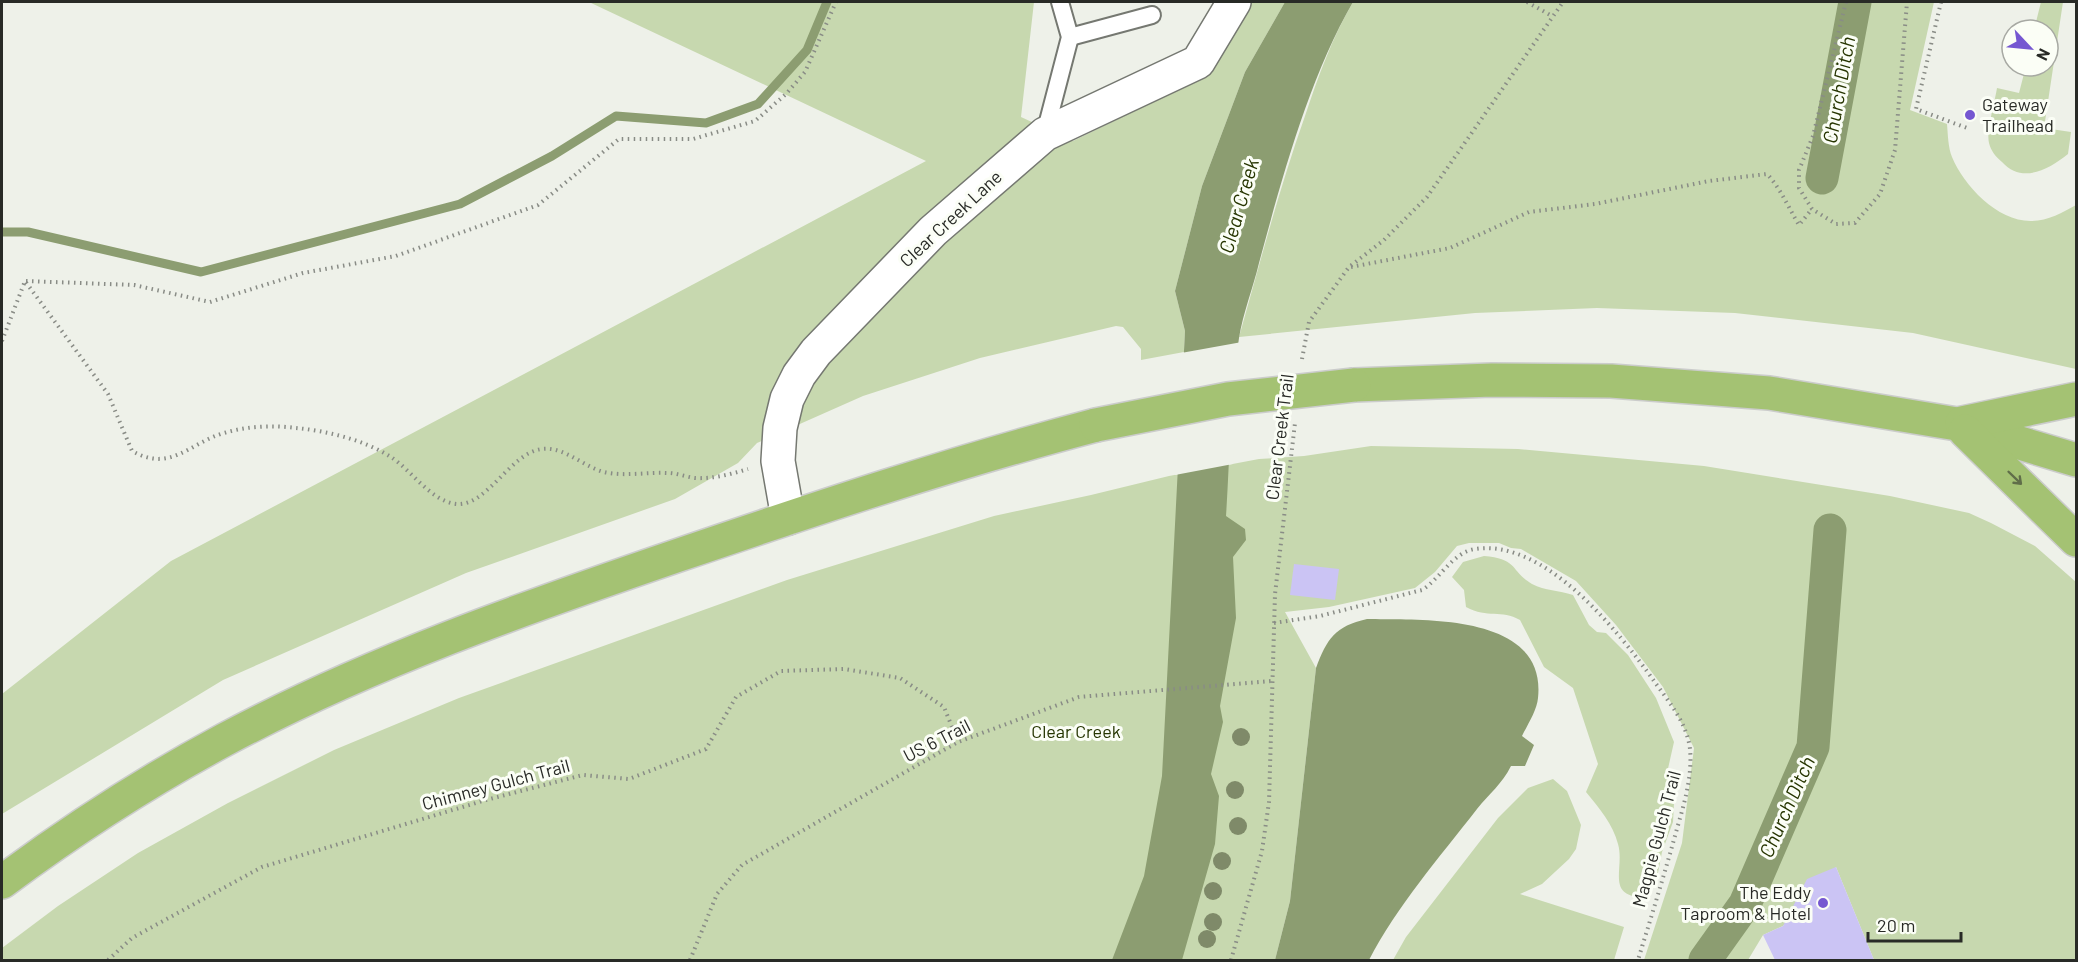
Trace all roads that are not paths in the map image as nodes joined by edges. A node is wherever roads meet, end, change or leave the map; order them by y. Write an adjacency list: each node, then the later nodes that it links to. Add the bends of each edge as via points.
1 (1060, 2): 4 (lane)
2 (1234, 2): 5 (street, Clear Creek Lane, via 1198,62)
3 (1152, 15): 4 (lane)
4 (1070, 37): 5 (lane)
5 (1045, 134): 9 (street, Clear Creek Lane, via 933,231 816,352 799,375 787,399 780,428 778,461)
6 (2076, 399): 7 (highway)
7 (1957, 424): 8 (highway); 9 (highway, bridge, via 1769,393 1659,383 1492,380 1354,385 1228,399 1096,424 950,465); 10 (highway, one-way to 10)
8 (2076, 460)
9 (788, 518): 11 (highway, via 480,626 296,704 152,781)
10 (2076, 540)
11 (2, 882)

